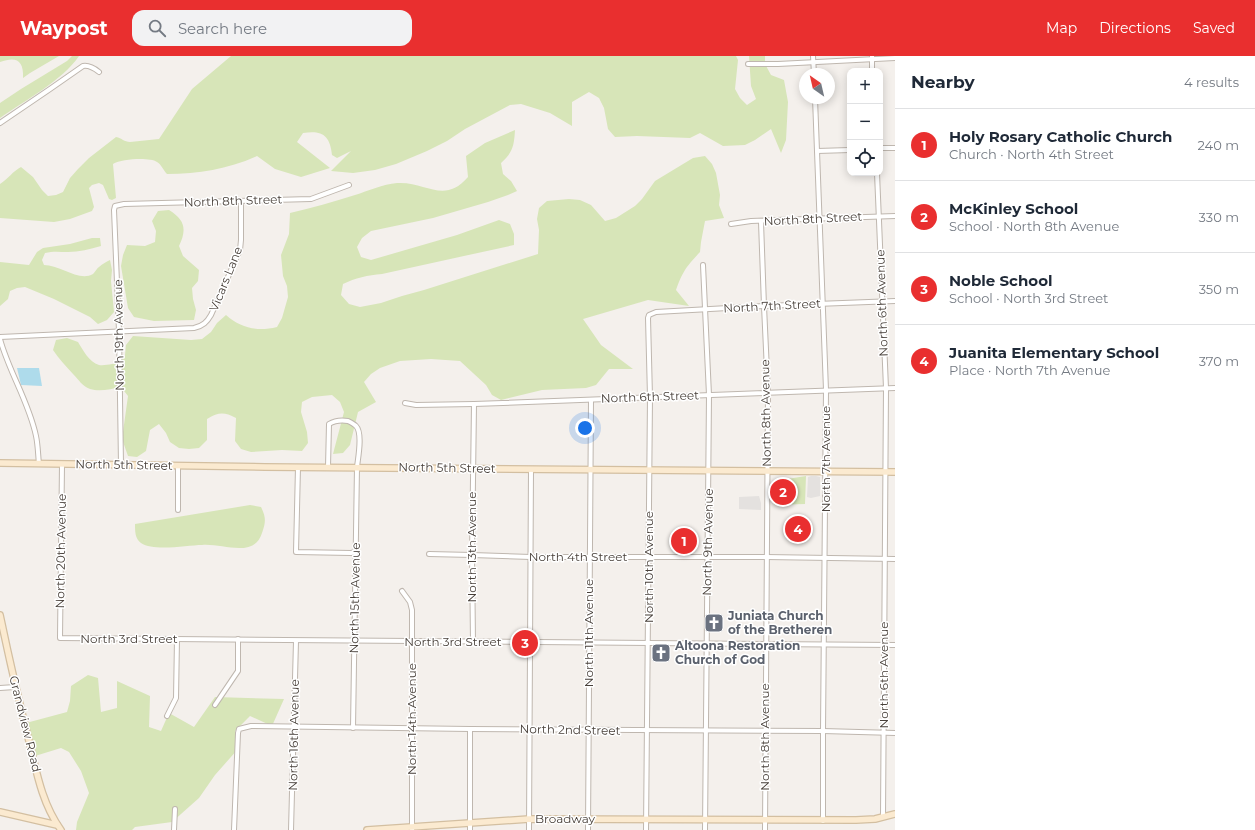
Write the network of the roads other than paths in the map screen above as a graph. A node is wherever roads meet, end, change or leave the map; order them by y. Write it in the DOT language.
graph roads {
  1 [pos="813,56"];
  2 [pos="872,58"];
  3 [pos="895,58"];
  4 [pos="814,62"];
  5 [pos="748,64"];
  6 [pos="814,68"];
  7 [pos="99,72"];
  8 [pos="815,104"];
  9 [pos="0,123"];
  10 [pos="883,148"];
  11 [pos="895,148"];
  12 [pos="847,150"];
  13 [pos="817,151"];
  14 [pos="877,176"];
  15 [pos="349,185"];
  16 [pos="241,202"];
  17 [pos="115,206"];
  18 [pos="879,216"];
  19 [pos="895,216"];
  20 [pos="820,219"];
  21 [pos="761,222"];
  22 [pos="731,224"];
  23 [pos="703,265"];
  24 [pos="895,301"];
  25 [pos="882,302"];
  26 [pos="823,304"];
  27 [pos="764,306"];
  28 [pos="705,310"];
  29 [pos="649,315"];
  30 [pos="119,331"];
  31 [pos="0,338"];
  32 [pos="886,388"];
  33 [pos="895,388"];
  34 [pos="826,390"];
  35 [pos="768,393"];
  36 [pos="709,395"];
  37 [pos="650,397"];
  38 [pos="591,400"];
  39 [pos="405,403"];
  40 [pos="474,404"];
  41 [pos="0,463"];
  42 [pos="39,464"];
  43 [pos="62,464"];
  44 [pos="122,465"];
  45 [pos="178,466"];
  46 [pos="298,467"];
  47 [pos="328,467"];
  48 [pos="357,467"];
  49 [pos="472,468"];
  50 [pos="532,470"];
  51 [pos="591,470"];
  52 [pos="649,470"];
  53 [pos="709,471"];
  54 [pos="767,471"];
  55 [pos="826,471"];
  56 [pos="885,472"];
  57 [pos="895,472"];
  58 [pos="178,510"];
  59 [pos="355,552"];
  60 [pos="429,554"];
  61 [pos="472,555"];
  62 [pos="531,557"];
  63 [pos="589,557"];
  64 [pos="648,557"];
  65 [pos="766,557"];
  66 [pos="707,558"];
  67 [pos="825,558"];
  68 [pos="885,559"];
  69 [pos="895,559"];
  70 [pos="402,591"];
  71 [pos="0,614"];
  72 [pos="60,638"];
  73 [pos="177,639"];
  74 [pos="238,639"];
  75 [pos="296,640"];
  76 [pos="354,641"];
  77 [pos="412,642"];
  78 [pos="473,642"];
  79 [pos="529,642"];
  80 [pos="589,643"];
  81 [pos="648,644"];
  82 [pos="707,644"];
  83 [pos="766,645"];
  84 [pos="824,645"];
  85 [pos="884,645"];
  86 [pos="895,646"];
  87 [pos="15,687"];
  88 [pos="0,688"];
  89 [pos="215,705"];
  90 [pos="167,716"];
  91 [pos="294,728"];
  92 [pos="353,728"];
  93 [pos="411,728"];
  94 [pos="470,729"];
  95 [pos="529,729"];
  96 [pos="588,730"];
  97 [pos="647,730"];
  98 [pos="706,731"];
  99 [pos="823,731"];
  100 [pos="765,732"];
  101 [pos="884,732"];
  102 [pos="895,733"];
  103 [pos="175,809"];
  104 [pos="0,812"];
  105 [pos="895,814"];
  106 [pos="883,817"];
  107 [pos="529,819"];
  108 [pos="588,819"];
  109 [pos="646,819"];
  110 [pos="705,820"];
  111 [pos="765,820"];
  112 [pos="823,821"];
  113 [pos="470,823"];
  114 [pos="59,828"];
  115 [pos="412,828"];
  116 [pos="174,830"];
  117 [pos="234,830"];
  118 [pos="291,830"];
  119 [pos="367,830"];
  120 [pos="470,830"];
  121 [pos="528,830"];
  122 [pos="588,830"];
  123 [pos="646,830"];
  124 [pos="705,830"];
  125 [pos="765,830"];
  1 -- 4 [label="street"];
  2 -- 3 [label="street"];
  2 -- 4 [label="street"];
  4 -- 5 [label="street"];
  4 -- 6 [label="street"];
  7 -- 9 [label="street"];
  8 -- 13 [label="street, North 7th Avenue"];
  10 -- 11 [label="street"];
  12 -- 13 [label="street"];
  13 -- 20 [label="street, North 7th Avenue"];
  14 -- 18 [label="street, North 6th Avenue"];
  15 -- 16 [label="street, North 8th Street"];
  16 -- 17 [label="street, North 8th Street"];
  16 -- 30 [label="street, Vicars Lane"];
  17 -- 30 [label="street, North 19th Avenue"];
  18 -- 19 [label="street, North 8th Street"];
  18 -- 20 [label="street, North 8th Street"];
  18 -- 25 [label="street, North 6th Avenue"];
  20 -- 21 [label="street, North 8th Street"];
  20 -- 26 [label="street, North 7th Avenue"];
  21 -- 22 [label="street, North 8th Street"];
  21 -- 27 [label="street, North 8th Avenue"];
  23 -- 28 [label="street, North 9th Avenue"];
  24 -- 25 [label="street, North 7th Street"];
  25 -- 26 [label="street, North 7th Street"];
  25 -- 32 [label="street, North 6th Avenue"];
  26 -- 27 [label="street, North 7th Street"];
  26 -- 34 [label="street, North 7th Avenue"];
  27 -- 28 [label="street, North 7th Street"];
  27 -- 35 [label="street, North 8th Avenue"];
  28 -- 29 [label="street, North 7th Street"];
  28 -- 36 [label="street, North 9th Avenue"];
  29 -- 37 [label="street, North 10th Avenue"];
  30 -- 31 [label="street"];
  30 -- 44 [label="street, North 19th Avenue"];
  31 -- 42 [label="street"];
  32 -- 33 [label="street, North 6th Street"];
  32 -- 34 [label="street, North 6th Street"];
  32 -- 56 [label="street, North 6th Avenue"];
  34 -- 35 [label="street, North 6th Street"];
  34 -- 55 [label="street, North 7th Avenue"];
  35 -- 36 [label="street, North 6th Street"];
  35 -- 54 [label="street, North 8th Avenue"];
  36 -- 37 [label="street, North 6th Street"];
  36 -- 53 [label="street, North 9th Avenue"];
  37 -- 38 [label="street, North 6th Street"];
  37 -- 52 [label="street, North 10th Avenue"];
  38 -- 40 [label="street, North 6th Street"];
  38 -- 51 [label="street, North 11th Avenue"];
  39 -- 40 [label="street, North 6th Street"];
  40 -- 49 [label="street, North 13th Avenue"];
  41 -- 42 [label="street, North 5th Street"];
  42 -- 43 [label="street, North 5th Street"];
  43 -- 44 [label="street, North 5th Street"];
  43 -- 72 [label="street, North 20th Avenue"];
  44 -- 45 [label="street, North 5th Street"];
  45 -- 46 [label="street, North 5th Street"];
  45 -- 58 [label="street"];
  46 -- 47 [label="street, North 5th Street"];
  46 -- 59 [label="street"];
  47 -- 48 [label="street, North 5th Street"];
  47 -- 48 [label="street, North 15th Avenue"];
  48 -- 49 [label="street, North 5th Street"];
  48 -- 59 [label="street, North 15th Avenue"];
  49 -- 50 [label="street, North 5th Street"];
  49 -- 61 [label="street, North 13th Avenue"];
  50 -- 51 [label="street, North 5th Street"];
  50 -- 62 [label="street"];
  51 -- 52 [label="street, North 5th Street"];
  51 -- 63 [label="street, North 11th Avenue"];
  52 -- 53 [label="street, North 5th Street"];
  52 -- 64 [label="street, North 10th Avenue"];
  53 -- 54 [label="street, North 5th Street"];
  53 -- 66 [label="street, North 9th Avenue"];
  54 -- 55 [label="street, North 5th Street"];
  54 -- 65 [label="street, North 8th Avenue"];
  55 -- 56 [label="street, North 5th Street"];
  55 -- 67 [label="street, North 7th Avenue"];
  56 -- 57 [label="street, North 5th Street"];
  56 -- 68 [label="street, North 6th Avenue"];
  59 -- 76 [label="street, North 15th Avenue"];
  60 -- 61 [label="street, North 4th Street"];
  61 -- 62 [label="street, North 4th Street"];
  61 -- 78 [label="street, North 13th Avenue"];
  62 -- 63 [label="street, North 4th Street"];
  62 -- 79 [label="street"];
  63 -- 64 [label="street, North 4th Street"];
  63 -- 80 [label="street, North 11th Avenue"];
  64 -- 66 [label="street, North 4th Street"];
  64 -- 81 [label="street, North 10th Avenue"];
  65 -- 66 [label="street, North 4th Street"];
  65 -- 67 [label="street, North 4th Street"];
  65 -- 83 [label="street, North 8th Avenue"];
  66 -- 82 [label="street, North 9th Avenue"];
  67 -- 68 [label="street, North 4th Street"];
  67 -- 84 [label="street, North 7th Avenue"];
  68 -- 69 [label="street, North 4th Street"];
  68 -- 85 [label="street, North 6th Avenue"];
  70 -- 77 [label="street, North 14th Avenue"];
  71 -- 87 [label="street, Grandview Road"];
  72 -- 73 [label="street, North 3rd Street"];
  73 -- 74 [label="street, North 3rd Street"];
  73 -- 90 [label="street"];
  74 -- 75 [label="street, North 3rd Street"];
  74 -- 89 [label="street"];
  75 -- 76 [label="street, North 3rd Street"];
  75 -- 91 [label="street, North 16th Avenue"];
  76 -- 77 [label="street, North 3rd Street"];
  76 -- 92 [label="street, North 15th Avenue"];
  77 -- 78 [label="street, North 3rd Street"];
  77 -- 93 [label="street, North 14th Avenue"];
  78 -- 79 [label="street, North 3rd Street"];
  79 -- 80 [label="street, North 3rd Street"];
  79 -- 95 [label="street"];
  80 -- 81 [label="street, North 3rd Street"];
  80 -- 96 [label="street, North 11th Avenue"];
  81 -- 82 [label="street, North 3rd Street"];
  81 -- 97 [label="street, North 10th Avenue"];
  82 -- 83 [label="street, North 3rd Street"];
  82 -- 98 [label="street, North 9th Avenue"];
  83 -- 84 [label="street, North 3rd Street"];
  83 -- 100 [label="street, North 8th Avenue"];
  84 -- 85 [label="street, North 3rd Street"];
  84 -- 99 [label="street, North 7th Avenue"];
  85 -- 86 [label="street, North 3rd Street"];
  85 -- 101 [label="street, North 6th Avenue"];
  87 -- 88 [label="street"];
  87 -- 114 [label="street, Grandview Road"];
  91 -- 92 [label="street, North 2nd Street"];
  91 -- 117 [label="street, North 2nd Street"];
  91 -- 118 [label="street, North 16th Avenue"];
  92 -- 93 [label="street, North 2nd Street"];
  93 -- 94 [label="street, North 2nd Street"];
  93 -- 115 [label="street, North 14th Avenue"];
  94 -- 95 [label="street, North 2nd Street"];
  94 -- 113 [label="street"];
  95 -- 96 [label="street, North 2nd Street"];
  95 -- 107 [label="street"];
  96 -- 97 [label="street, North 2nd Street"];
  96 -- 108 [label="street, North 11th Avenue"];
  97 -- 98 [label="street, North 2nd Street"];
  97 -- 109 [label="street, North 10th Avenue"];
  98 -- 100 [label="street, North 2nd Street"];
  98 -- 110 [label="street, North 9th Avenue"];
  99 -- 100 [label="street, North 2nd Street"];
  99 -- 101 [label="street, North 2nd Street"];
  99 -- 112 [label="street, North 7th Avenue"];
  100 -- 111 [label="street, North 8th Avenue"];
  101 -- 102 [label="street, North 2nd Street"];
  101 -- 106 [label="street, North 6th Avenue"];
  103 -- 116 [label="street"];
  104 -- 114 [label="street"];
  105 -- 106 [label="street, Broadway"];
  106 -- 112 [label="street, Broadway"];
  107 -- 108 [label="street, Broadway"];
  107 -- 113 [label="street, Broadway"];
  107 -- 121 [label="street"];
  108 -- 109 [label="street, Broadway"];
  108 -- 122 [label="street, North 11th Avenue"];
  109 -- 110 [label="street, Broadway"];
  109 -- 123 [label="street, North 10th Avenue"];
  110 -- 111 [label="street, Broadway"];
  110 -- 124 [label="street, North 9th Avenue"];
  111 -- 112 [label="street, Broadway"];
  111 -- 125 [label="street, North 8th Avenue"];
  113 -- 115 [label="street, Broadway"];
  113 -- 120 [label="street"];
  115 -- 119 [label="street, Broadway"];
}
